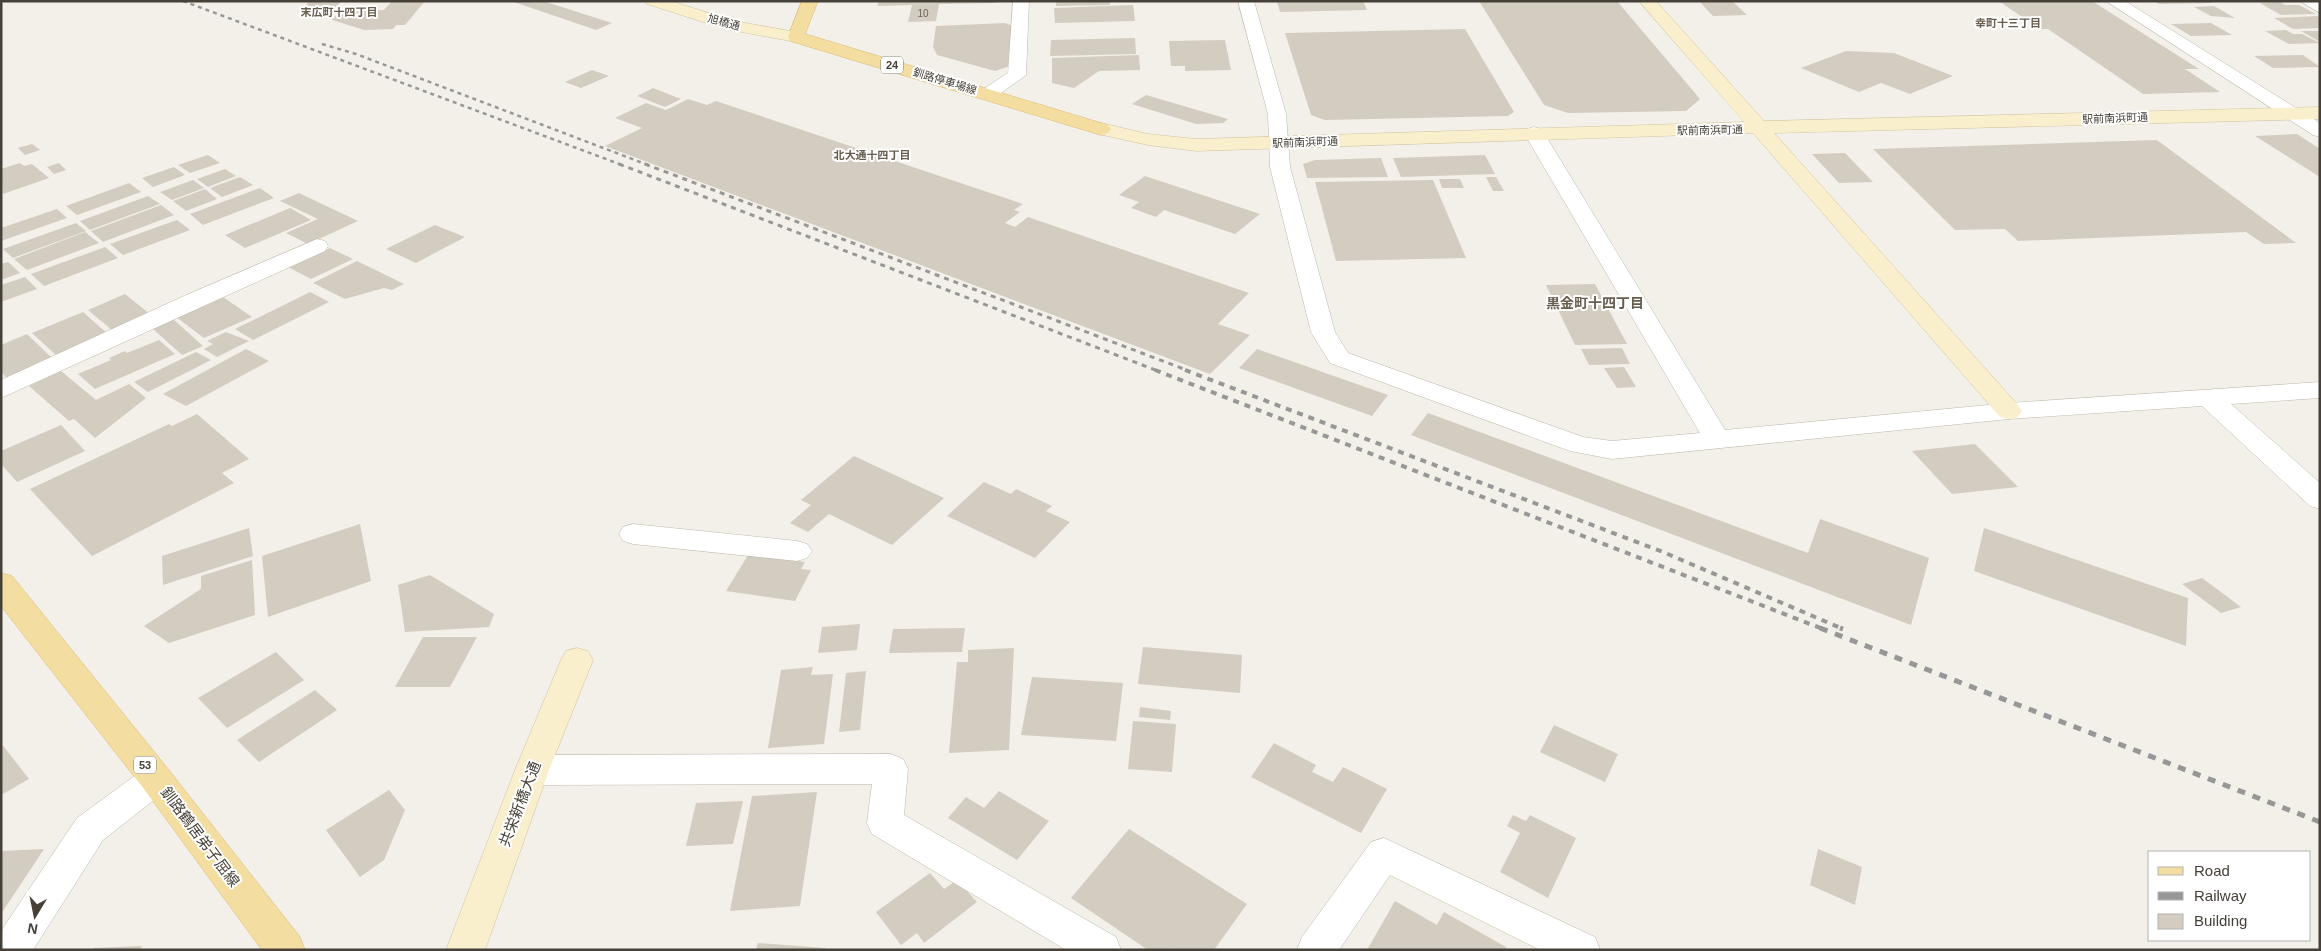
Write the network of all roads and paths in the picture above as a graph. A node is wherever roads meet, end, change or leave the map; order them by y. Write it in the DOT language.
graph roads {
  1 [pos="653,1"];
  2 [pos="810,1"];
  3 [pos="1022,1"];
  4 [pos="1246,1"];
  5 [pos="1647,1"];
  6 [pos="2114,1"];
  7 [pos="2308,1"];
  8 [pos="2320,8"];
  9 [pos="796,37"];
  10 [pos="988,94"];
  11 [pos="2320,113"];
  12 [pos="2292,114"];
  13 [pos="1102,129"];
  14 [pos="1760,129"];
  15 [pos="2320,131"];
  16 [pos="1534,133"];
  17 [pos="1278,143"];
  18 [pos="317,246"];
  19 [pos="1,390"];
  20 [pos="2320,390"];
  21 [pos="2208,397"];
  22 [pos="2009,411"];
  23 [pos="1716,438"];
  24 [pos="2320,499"];
  25 [pos="633,534"];
  26 [pos="797,551"];
  27 [pos="1,584"];
  28 [pos="577,660"];
  29 [pos="532,770"];
  30 [pos="156,779"];
  31 [pos="11,950"];
  32 [pos="286,950"];
  33 [pos="465,950"];
  34 [pos="1102,950"];
  35 [pos="1316,950"];
  36 [pos="1581,950"];
  1 -- 9 [label="street, 旭橋通"];
  2 -- 9 [label="main road"];
  3 -- 10 [label="street"];
  4 -- 17 [label="street"];
  5 -- 14 [label="street"];
  6 -- 12 [label="street"];
  7 -- 8 [label="street"];
  9 -- 10 [label="main road, 釧路停車場線 / 24"];
  10 -- 13 [label="main road, 釧路停車場線 / 24"];
  11 -- 12 [label="street, 駅前南浜町通"];
  12 -- 14 [label="street, 駅前南浜町通"];
  12 -- 15 [label="street"];
  13 -- 17 [label="street, 駅前南浜町通"];
  14 -- 16 [label="street, 駅前南浜町通"];
  14 -- 22 [label="street"];
  16 -- 17 [label="street, 駅前南浜町通"];
  16 -- 23 [label="street"];
  17 -- 23 [label="street"];
  18 -- 19 [label="street"];
  20 -- 21 [label="street"];
  21 -- 22 [label="street"];
  21 -- 24 [label="street"];
  22 -- 23 [label="street"];
  25 -- 26 [label="street"];
  27 -- 30 [label="main road, 釧路鶴居弟子屈線 / 53"];
  28 -- 29 [label="street, 共栄新橋大通"];
  29 -- 33 [label="street, 共栄新橋大通"];
  29 -- 34 [label="street"];
  30 -- 31 [label="street"];
  30 -- 32 [label="main road, 釧路鶴居弟子屈線 / 53"];
  35 -- 36 [label="street"];
}
